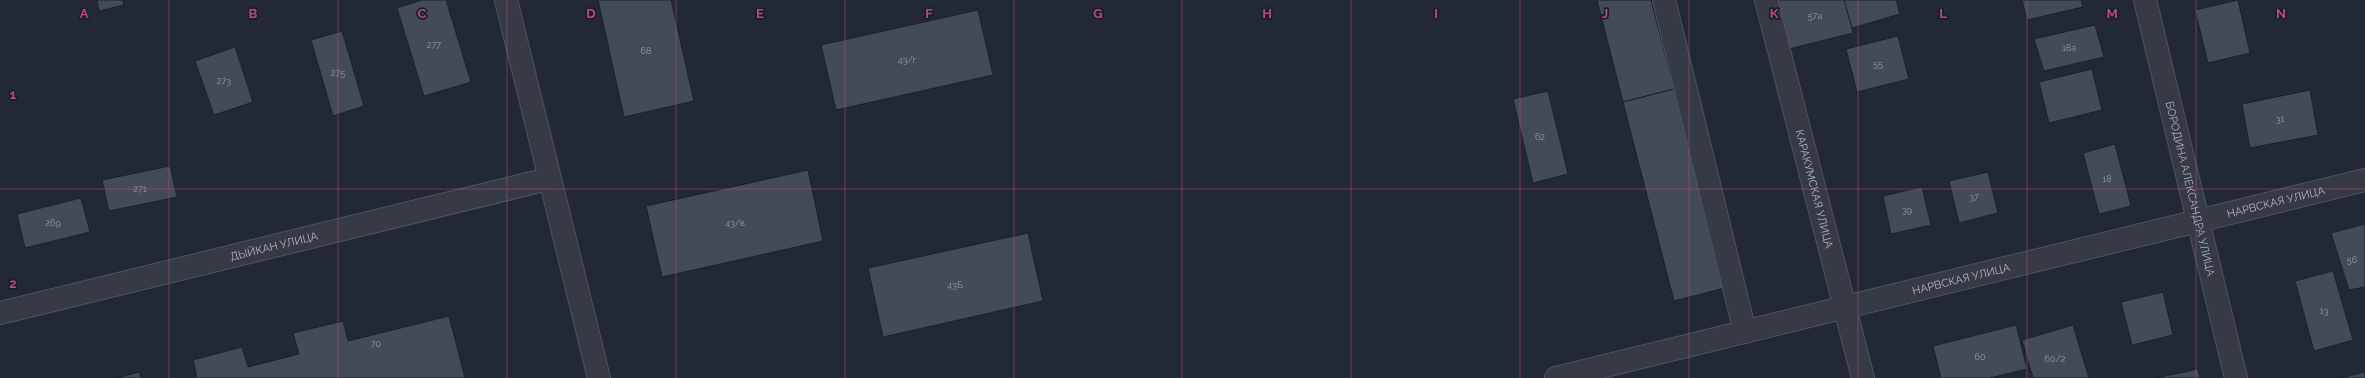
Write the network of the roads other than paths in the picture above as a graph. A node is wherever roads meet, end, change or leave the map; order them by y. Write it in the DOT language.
graph roads {
  1 [pos="506,0"];
  2 [pos="1664,0"];
  3 [pos="1766,0"];
  4 [pos="2145,0"];
  5 [pos="548,179"];
  6 [pos="2365,180"];
  7 [pos="2199,221"];
  8 [pos="1845,308"];
  9 [pos="0,313"];
  10 [pos="1744,332"];
  11 [pos="598,378"];
  12 [pos="1556,378"];
  13 [pos="1863,378"];
  14 [pos="2236,378"];
  1 -- 5 [label="street"];
  2 -- 10 [label="street"];
  3 -- 8 [label="street, КАРАКУМСКАЯ УЛИЦА"];
  4 -- 7 [label="street, БОРОДИНА АЛЕКСАНДРА УЛИЦА"];
  5 -- 9 [label="street, ДЫЙКАН УЛИЦА"];
  5 -- 11 [label="street"];
  6 -- 7 [label="street, НАРВСКАЯ УЛИЦА"];
  7 -- 8 [label="street, НАРВСКАЯ УЛИЦА"];
  7 -- 14 [label="street, БОРОДИНА АЛЕКСАНДРА УЛИЦА"];
  8 -- 10 [label="street, НАРВСКАЯ УЛИЦА"];
  8 -- 13 [label="street, КАРАКУМСКАЯ УЛИЦА"];
  10 -- 12 [label="street, НАРВСКАЯ УЛИЦА"];
}
